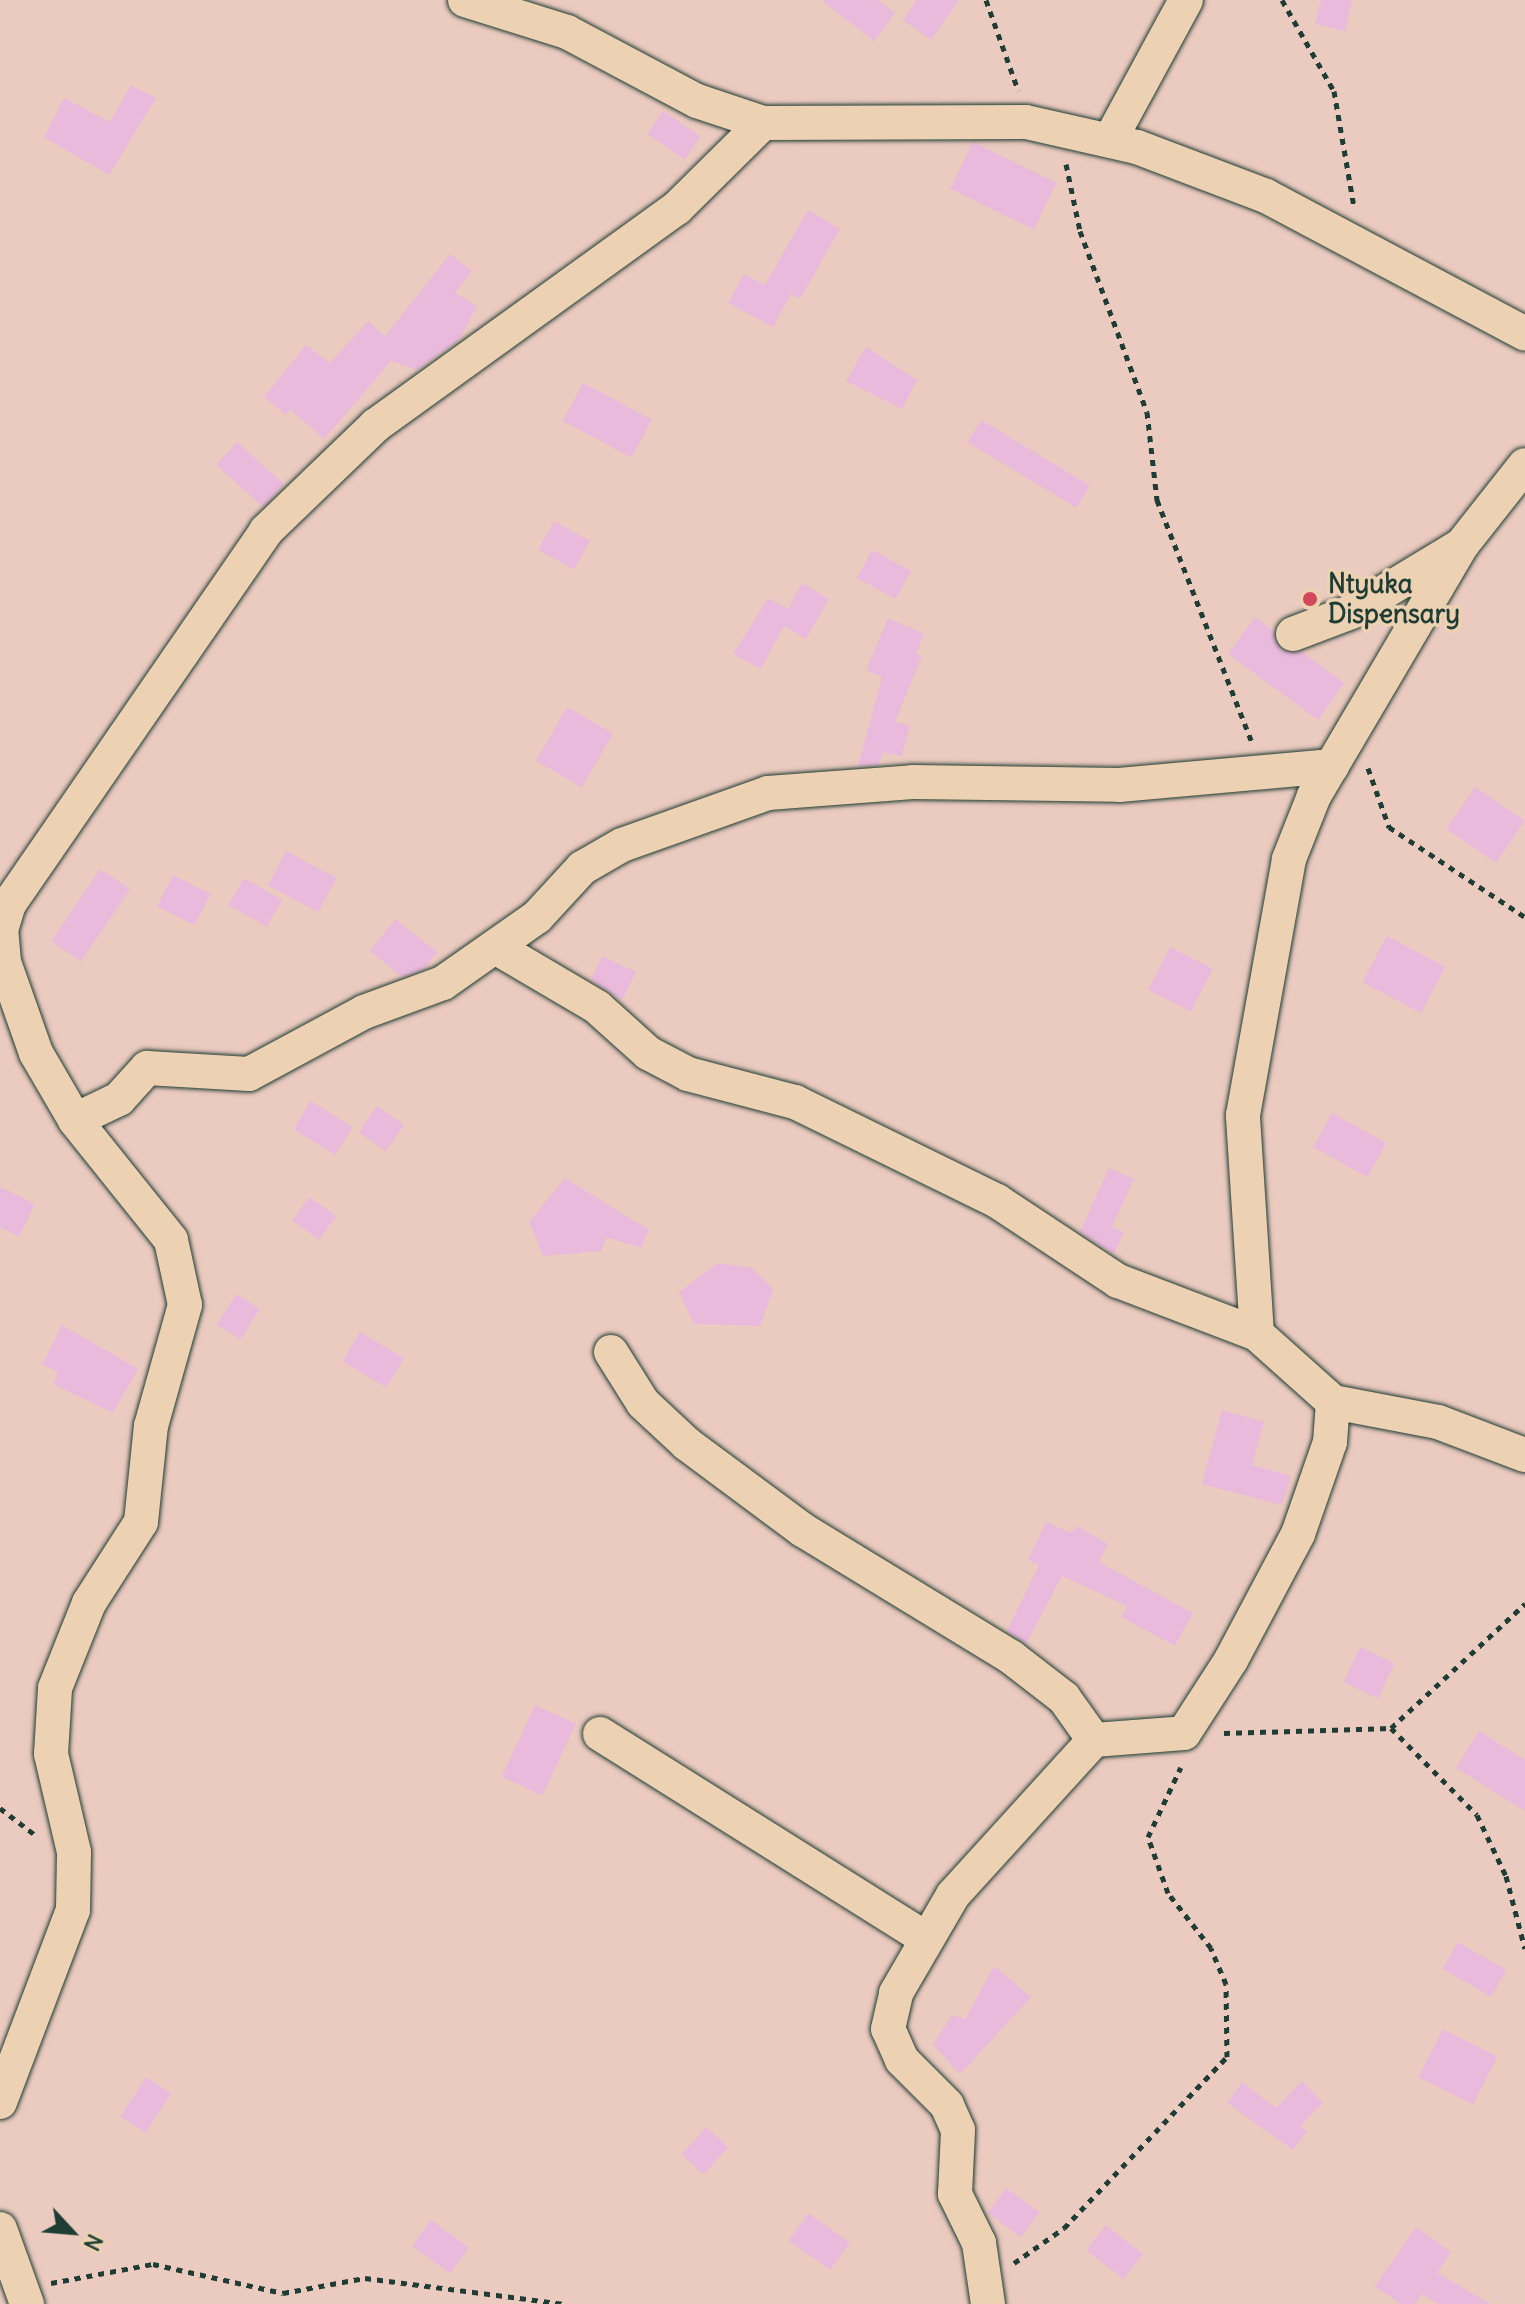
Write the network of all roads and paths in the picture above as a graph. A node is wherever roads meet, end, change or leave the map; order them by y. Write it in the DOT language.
graph roads {
  1 [pos="465,0"];
  2 [pos="986,0"];
  3 [pos="1186,0"];
  4 [pos="1282,0"];
  5 [pos="1026,122"];
  6 [pos="763,123"];
  7 [pos="1059,128"];
  8 [pos="1110,140"];
  9 [pos="1367,248"];
  10 [pos="1517,321"];
  11 [pos="1525,465"];
  12 [pos="1461,546"];
  13 [pos="1293,634"];
  14 [pos="1356,729"];
  15 [pos="1332,766"];
  16 [pos="1265,771"];
  17 [pos="1525,917"];
  18 [pos="497,948"];
  19 [pos="75,1120"];
  20 [pos="1257,1334"];
  21 [pos="611,1352"];
  22 [pos="1333,1402"];
  23 [pos="1525,1455"];
  24 [pos="1525,1604"];
  25 [pos="1391,1728"];
  26 [pos="1184,1733"];
  27 [pos="600,1734"];
  28 [pos="1094,1740"];
  29 [pos="924,1937"];
  30 [pos="1525,1949"];
  31 [pos="0,2102"];
  32 [pos="0,2229"];
  33 [pos="988,2290"];
  34 [pos="25,2296"];
  35 [pos="564,2304"];
  1 -- 6 [label="street"];
  2 -- 5 [label="path"];
  3 -- 8 [label="street"];
  4 -- 9 [label="path"];
  5 -- 6 [label="street"];
  5 -- 7 [label="street"];
  6 -- 19 [label="street"];
  7 -- 8 [label="street"];
  7 -- 16 [label="path"];
  8 -- 9 [label="street"];
  9 -- 10 [label="street"];
  11 -- 12 [label="street"];
  12 -- 13 [label="street"];
  12 -- 14 [label="street"];
  14 -- 15 [label="street"];
  14 -- 17 [label="path"];
  15 -- 16 [label="street"];
  15 -- 20 [label="street"];
  16 -- 18 [label="street"];
  18 -- 19 [label="street"];
  18 -- 20 [label="street"];
  19 -- 31 [label="street"];
  20 -- 22 [label="street"];
  21 -- 28 [label="street"];
  22 -- 23 [label="street"];
  22 -- 26 [label="street"];
  24 -- 25 [label="path"];
  25 -- 26 [label="path"];
  25 -- 30 [label="path"];
  26 -- 28 [label="street"];
  26 -- 33 [label="path"];
  27 -- 29 [label="street"];
  28 -- 29 [label="street"];
  29 -- 33 [label="street"];
  32 -- 34 [label="street"];
  34 -- 35 [label="path"];
}
